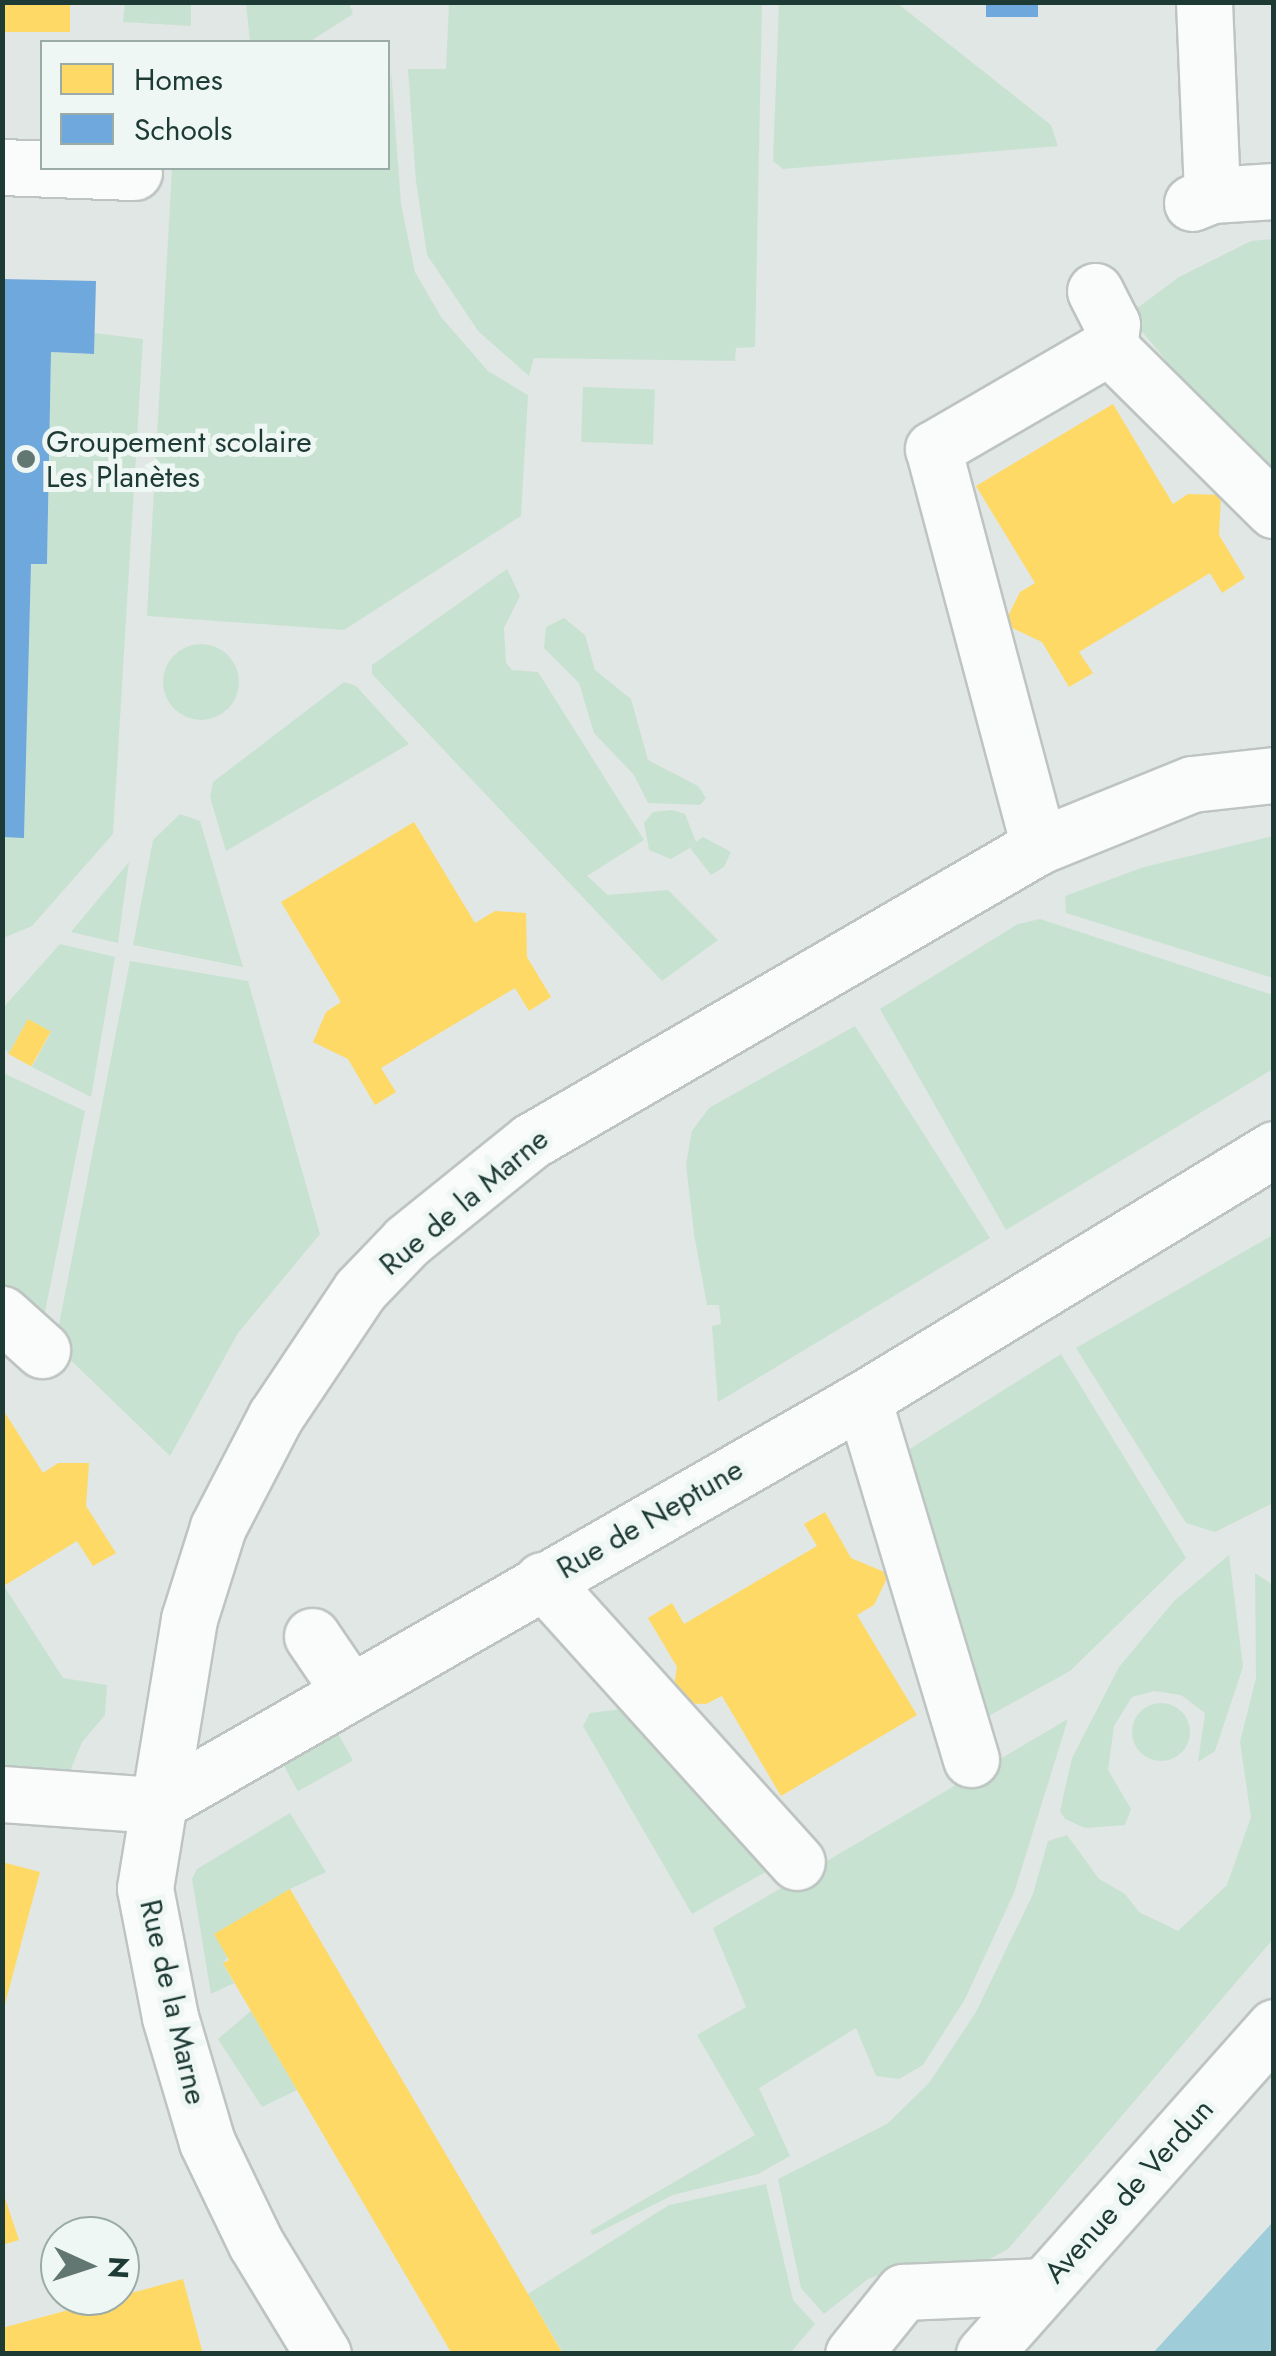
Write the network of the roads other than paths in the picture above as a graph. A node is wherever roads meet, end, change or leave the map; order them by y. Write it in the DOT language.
graph roads {
  1 [pos="1204,2"];
  2 [pos="2,167"];
  3 [pos="40,168"];
  4 [pos="81,170"];
  5 [pos="134,172"];
  6 [pos="1274,191"];
  7 [pos="1095,291"];
  8 [pos="1109,347"];
  9 [pos="1274,510"];
  10 [pos="1274,774"];
  11 [pos="1039,846"];
  12 [pos="1274,1150"];
  13 [pos="2,1314"];
  14 [pos="42,1350"];
  15 [pos="864,1398"];
  16 [pos="542,1580"];
  17 [pos="312,1636"];
  18 [pos="350,1692"];
  19 [pos="971,1759"];
  20 [pos="2,1794"];
  21 [pos="154,1805"];
  22 [pos="798,1862"];
  23 [pos="1274,2027"];
  24 [pos="1044,2286"];
  25 [pos="324,2354"];
  26 [pos="853,2354"];
  27 [pos="984,2354"];
  1 -- 6 [label="street"];
  2 -- 3 [label="street"];
  4 -- 5 [label="street"];
  7 -- 8 [label="street"];
  8 -- 9 [label="street"];
  8 -- 11 [label="street"];
  10 -- 11 [label="street, Rue de la Marne"];
  11 -- 21 [label="street, Rue de la Marne"];
  12 -- 15 [label="street, Rue de Neptune"];
  13 -- 14 [label="street"];
  15 -- 16 [label="street, Rue de Neptune"];
  15 -- 19 [label="street"];
  16 -- 18 [label="street, Rue de Neptune"];
  16 -- 22 [label="street"];
  17 -- 18 [label="street"];
  18 -- 21 [label="street, Rue de Neptune"];
  20 -- 21 [label="street"];
  21 -- 25 [label="street, Rue de la Marne"];
  23 -- 24 [label="street, Avenue de Verdun"];
  24 -- 26 [label="street"];
  24 -- 27 [label="street, Avenue de Verdun"];
}
